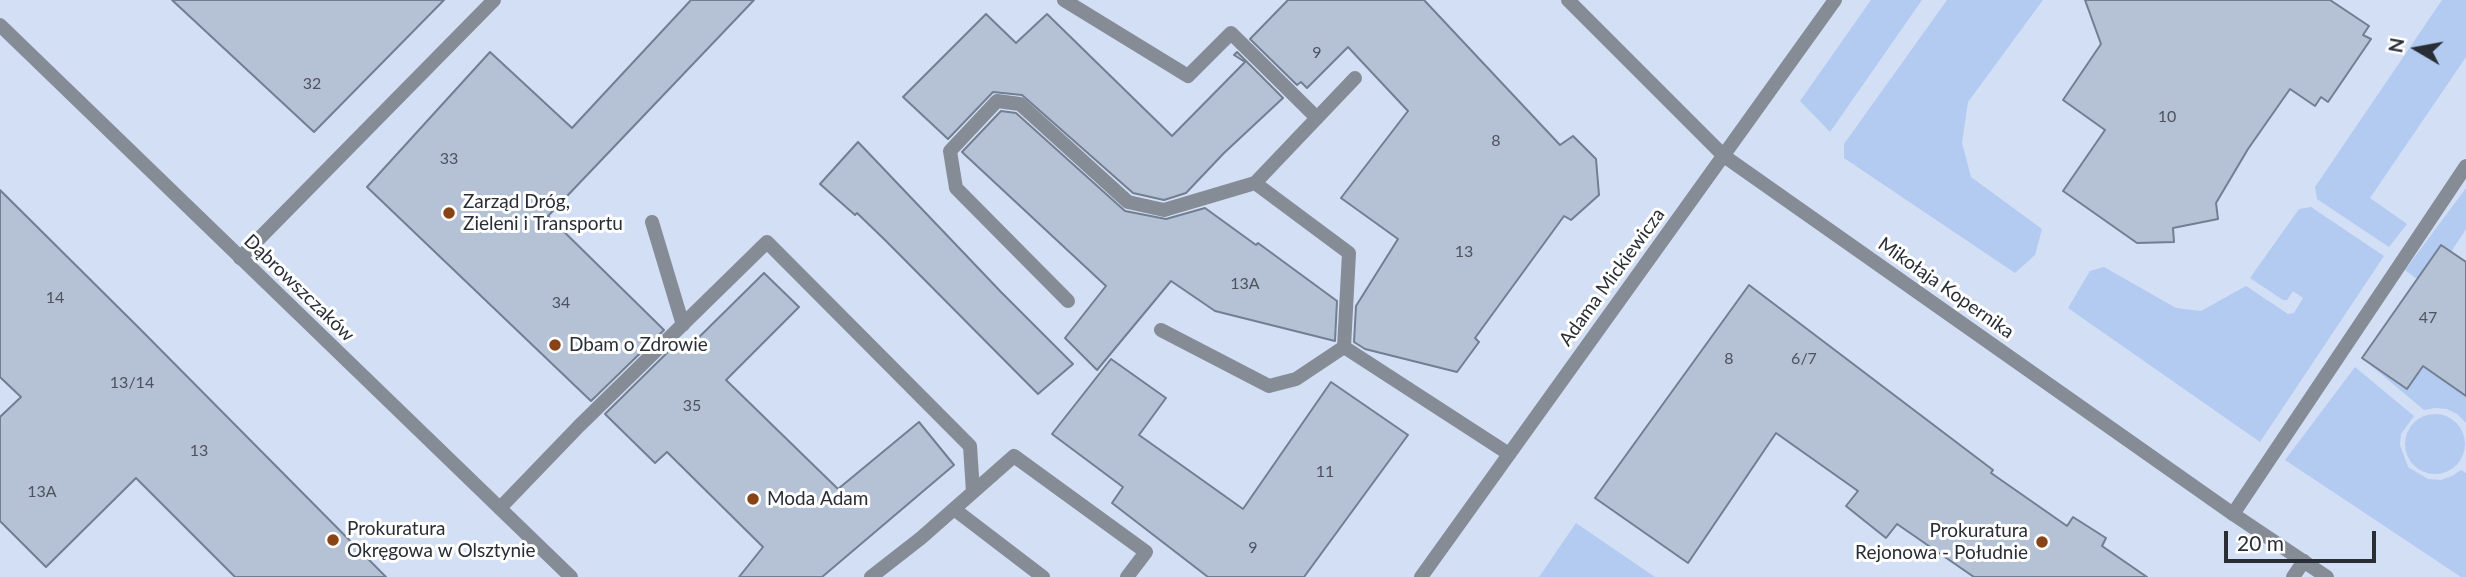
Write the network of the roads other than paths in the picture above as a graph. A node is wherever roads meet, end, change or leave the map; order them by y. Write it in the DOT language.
graph roads {
  1 [pos="494,0"];
  2 [pos="1065,0"];
  3 [pos="1568,0"];
  4 [pos="1835,0"];
  5 [pos="0,25"];
  6 [pos="1355,78"];
  7 [pos="1317,118"];
  8 [pos="1724,156"];
  9 [pos="2466,166"];
  10 [pos="1255,183"];
  11 [pos="652,222"];
  12 [pos="240,258"];
  13 [pos="1068,301"];
  14 [pos="683,325"];
  15 [pos="1161,330"];
  16 [pos="1344,347"];
  17 [pos="1509,454"];
  18 [pos="973,492"];
  19 [pos="500,508"];
  20 [pos="954,509"];
  21 [pos="2233,514"];
  22 [pos="2304,561"];
  23 [pos="571,577"];
  24 [pos="871,577"];
  25 [pos="1042,577"];
  26 [pos="1127,577"];
  27 [pos="1420,577"];
  28 [pos="2293,577"];
  29 [pos="2327,577"];
  1 -- 12 [label="street"];
  2 -- 7 [label="street"];
  3 -- 8 [label="street, Mikołaja Kopernika"];
  4 -- 8 [label="street, Adama Mickiewicza"];
  5 -- 12 [label="street, Dąbrowszczaków"];
  6 -- 7 [label="street"];
  7 -- 10 [label="street"];
  8 -- 17 [label="street, Adama Mickiewicza"];
  8 -- 21 [label="street, Mikołaja Kopernika"];
  9 -- 21 [label="street"];
  10 -- 13 [label="street"];
  10 -- 16 [label="street"];
  11 -- 14 [label="street"];
  12 -- 19 [label="street, Dąbrowszczaków"];
  14 -- 18 [label="street"];
  14 -- 19 [label="street"];
  15 -- 16 [label="street"];
  16 -- 17 [label="street"];
  17 -- 27 [label="street, Adama Mickiewicza"];
  18 -- 20 [label="street"];
  18 -- 26 [label="street"];
  19 -- 23 [label="street, Dąbrowszczaków"];
  20 -- 24 [label="street"];
  20 -- 25 [label="street"];
  21 -- 22 [label="street, Mikołaja Kopernika"];
  22 -- 28 [label="street"];
  22 -- 29 [label="street, Mikołaja Kopernika"];
}
